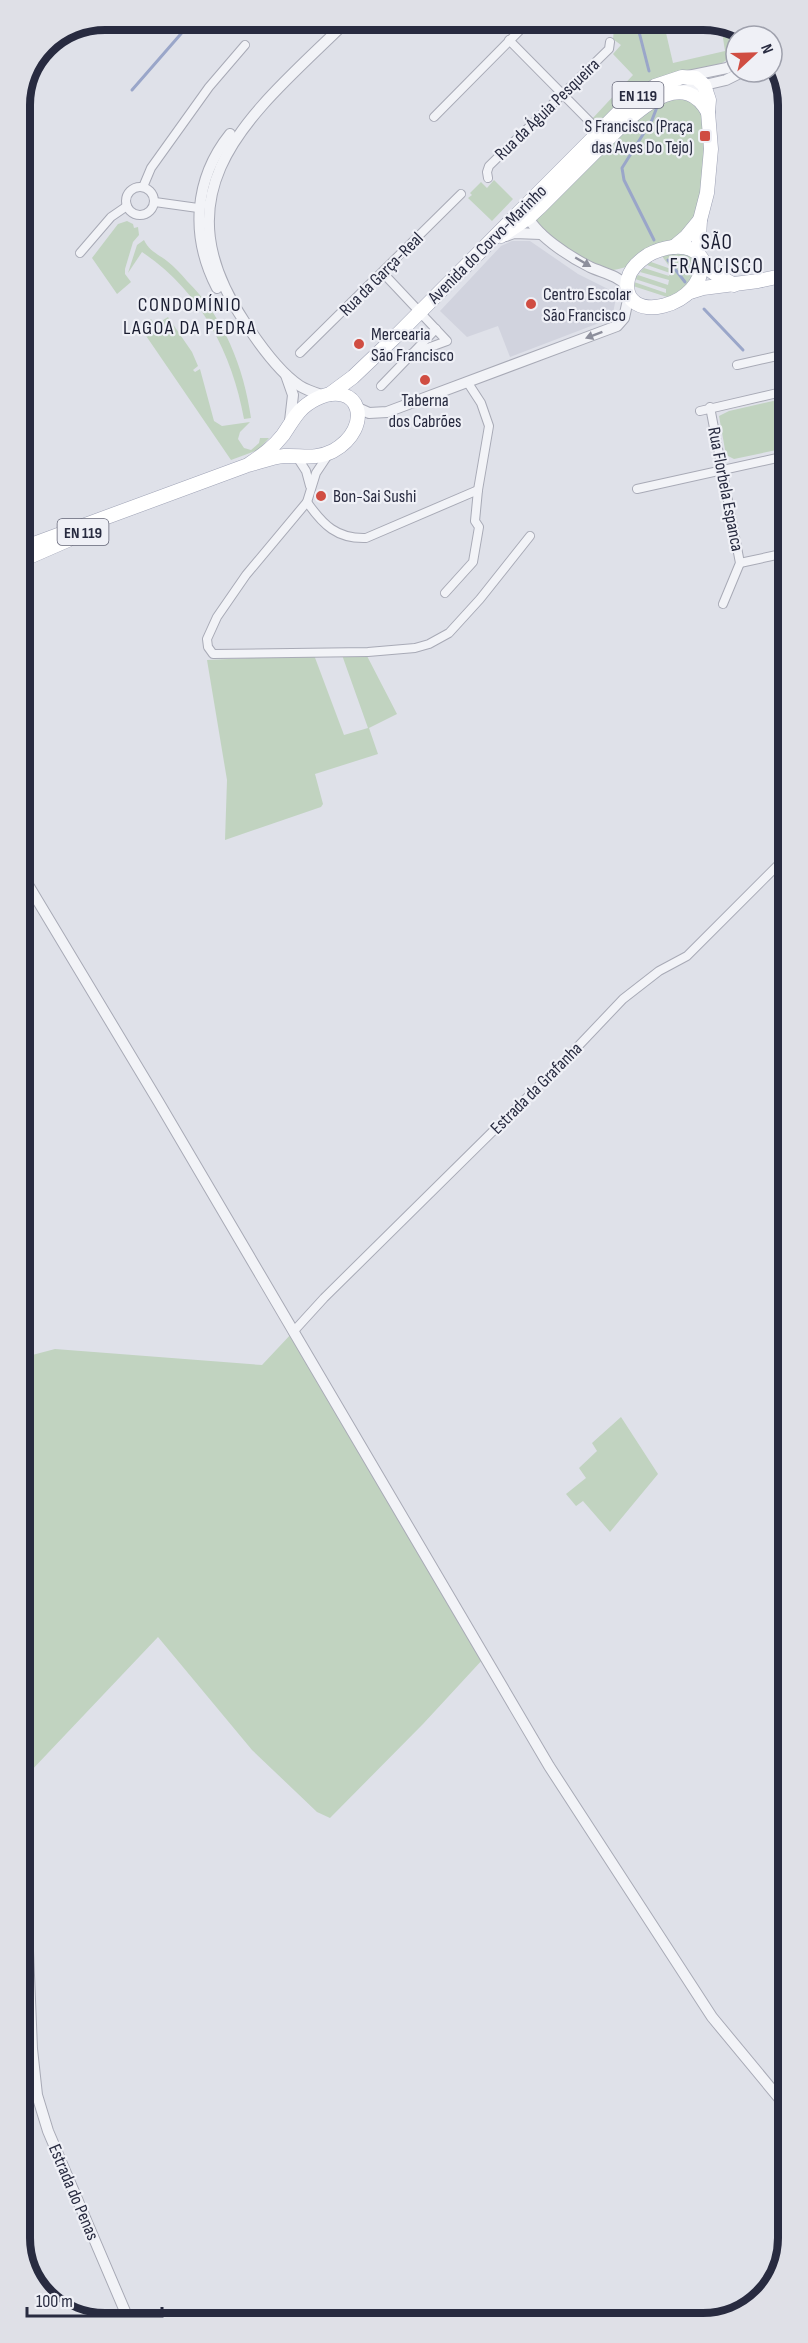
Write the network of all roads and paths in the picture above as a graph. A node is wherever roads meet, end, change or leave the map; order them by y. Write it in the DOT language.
graph roads {
  1 [pos="338,30"];
  2 [pos="520,30"];
  3 [pos="509,40"];
  4 [pos="610,42"];
  5 [pos="245,45"];
  6 [pos="724,67"];
  7 [pos="724,69"];
  8 [pos="688,76"];
  9 [pos="724,80"];
  10 [pos="724,82"];
  11 [pos="704,85"];
  12 [pos="679,91"];
  13 [pos="562,94"];
  14 [pos="707,105"];
  15 [pos="259,107"];
  16 [pos="434,117"];
  17 [pos="598,131"];
  18 [pos="615,132"];
  19 [pos="581,166"];
  20 [pos="488,178"];
  21 [pos="143,187"];
  22 [pos="461,194"];
  23 [pos="211,195"];
  24 [pos="155,202"];
  25 [pos="527,202"];
  26 [pos="127,206"];
  27 [pos="198,208"];
  28 [pos="528,218"];
  29 [pos="700,220"];
  30 [pos="209,231"];
  31 [pos="541,234"];
  32 [pos="493,242"];
  33 [pos="674,247"];
  34 [pos="80,252"];
  35 [pos="700,256"];
  36 [pos="383,273"];
  37 [pos="778,277"];
  38 [pos="734,285"];
  39 [pos="628,291"];
  40 [pos="688,292"];
  41 [pos="420,312"];
  42 [pos="241,317"];
  43 [pos="435,329"];
  44 [pos="300,353"];
  45 [pos="411,354"];
  46 [pos="778,356"];
  47 [pos="737,365"];
  48 [pos="364,367"];
  49 [pos="281,368"];
  50 [pos="468,383"];
  51 [pos="381,386"];
  52 [pos="778,393"];
  53 [pos="328,395"];
  54 [pos="355,404"];
  55 [pos="710,408"];
  56 [pos="700,411"];
  57 [pos="287,427"];
  58 [pos="330,452"];
  59 [pos="296,457"];
  60 [pos="778,458"];
  61 [pos="248,465"];
  62 [pos="722,470"];
  63 [pos="311,488"];
  64 [pos="637,489"];
  65 [pos="478,490"];
  66 [pos="307,502"];
  67 [pos="530,536"];
  68 [pos="30,548"];
  69 [pos="778,555"];
  70 [pos="740,563"];
  71 [pos="445,593"];
  72 [pos="723,604"];
  73 [pos="778,865"];
  74 [pos="30,888"];
  75 [pos="293,1332"];
  76 [pos="30,2000"];
  77 [pos="778,2097"];
  78 [pos="126,2313"];
  1 -- 15 [label="street"];
  2 -- 3 [label="street"];
  3 -- 13 [label="street"];
  3 -- 16 [label="street"];
  4 -- 13 [label="street, Rua da Águia Pesqueira"];
  5 -- 21 [label="street"];
  6 -- 8 [label="street"];
  7 -- 11 [label="street"];
  8 -- 11 [label="main road, EN 119"];
  8 -- 17 [label="main road, EN 119"];
  9 -- 11 [label="street, Avenida do Corvo-Marinho"];
  10 -- 14 [label="street, Avenida do Corvo-Marinho"];
  11 -- 12 [label="street, Avenida do Corvo-Marinho"];
  11 -- 14 [label="main road"];
  12 -- 14 [label="main road, EN 119"];
  12 -- 18 [label="main road, Avenida do Corvo-Marinho / EN 119"];
  13 -- 17 [label="street"];
  13 -- 20 [label="street, Rua da Águia Pesqueira"];
  14 -- 29 [label="main road"];
  15 -- 23 [label="street"];
  15 -- 27 [label="street"];
  17 -- 18 [label="street"];
  17 -- 19 [label="street"];
  17 -- 25 [label="main road, Avenida do Corvo-Marinho / EN 119"];
  18 -- 19 [label="main road, Avenida do Corvo-Marinho / EN 119"];
  19 -- 28 [label="main road, Avenida do Corvo-Marinho / EN 119"];
  21 -- 24 [label="street"];
  21 -- 26 [label="street"];
  22 -- 36 [label="street, Rua da Garça-Real"];
  23 -- 27 [label="street"];
  23 -- 30 [label="street"];
  24 -- 26 [label="street"];
  24 -- 27 [label="street"];
  25 -- 28 [label="street"];
  25 -- 32 [label="main road, Avenida do Corvo-Marinho / EN 119"];
  26 -- 34 [label="street"];
  27 -- 30 [label="street"];
  27 -- 42 [label="street"];
  28 -- 31 [label="street"];
  28 -- 32 [label="main road, EN 119"];
  29 -- 33 [label="main road"];
  29 -- 35 [label="main road"];
  30 -- 42 [label="street"];
  31 -- 32 [label="street"];
  31 -- 39 [label="street, one-way"];
  32 -- 41 [label="main road, Avenida do Corvo-Marinho / EN 119"];
  33 -- 35 [label="main road"];
  33 -- 39 [label="main road"];
  35 -- 38 [label="main road"];
  35 -- 40 [label="main road"];
  36 -- 41 [label="street"];
  36 -- 44 [label="street, Rua da Garça-Real"];
  37 -- 38 [label="main road"];
  38 -- 40 [label="main road"];
  39 -- 40 [label="main road"];
  39 -- 50 [label="street, one-way"];
  41 -- 43 [label="street"];
  41 -- 48 [label="main road, Avenida do Corvo-Marinho / EN 119"];
  42 -- 49 [label="street"];
  43 -- 45 [label="street"];
  43 -- 45 [label="street"];
  45 -- 51 [label="street"];
  46 -- 47 [label="street"];
  48 -- 53 [label="main road, EN 119"];
  48 -- 54 [label="main road, EN 119"];
  49 -- 53 [label="street"];
  49 -- 57 [label="street"];
  50 -- 54 [label="street"];
  50 -- 65 [label="street"];
  52 -- 55 [label="street"];
  53 -- 54 [label="main road"];
  53 -- 57 [label="main road"];
  54 -- 58 [label="main road"];
  55 -- 56 [label="street"];
  55 -- 62 [label="street, Rua Florbela Espanca"];
  57 -- 59 [label="main road"];
  57 -- 61 [label="main road, EN 119"];
  58 -- 59 [label="main road"];
  58 -- 63 [label="street"];
  59 -- 61 [label="main road, EN 119"];
  59 -- 63 [label="street"];
  60 -- 62 [label="street"];
  61 -- 68 [label="main road, EN 119"];
  62 -- 64 [label="street"];
  62 -- 70 [label="street, Rua Florbela Espanca"];
  63 -- 66 [label="street"];
  65 -- 66 [label="street"];
  65 -- 71 [label="street"];
  66 -- 67 [label="street"];
  69 -- 70 [label="street"];
  70 -- 72 [label="street, Rua Florbela Espanca"];
  73 -- 75 [label="street, Estrada da Grafanha"];
  74 -- 75 [label="street"];
  75 -- 77 [label="street"];
  76 -- 78 [label="street, Estrada do Penas"];
}
